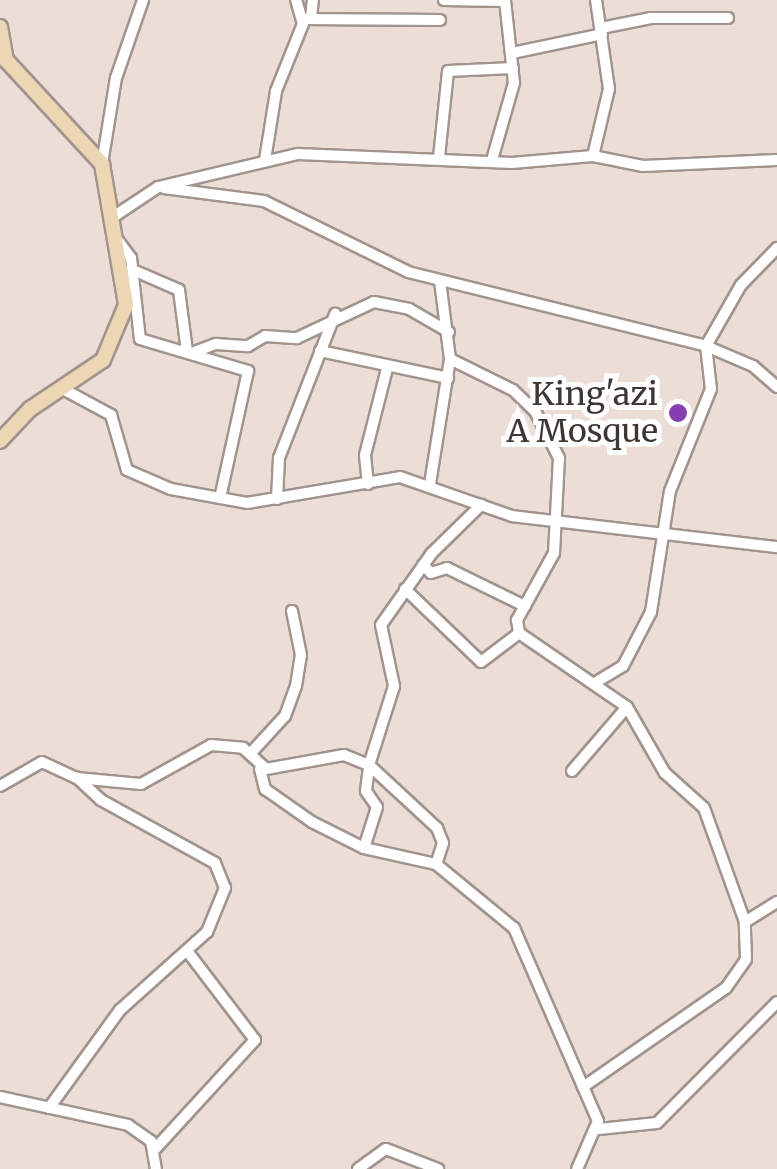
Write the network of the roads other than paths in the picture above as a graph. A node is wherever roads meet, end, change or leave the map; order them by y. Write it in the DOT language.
graph roads {
  1 [pos="143,0"];
  2 [pos="296,0"];
  3 [pos="313,0"];
  4 [pos="444,0"];
  5 [pos="596,0"];
  6 [pos="678,0"];
  7 [pos="505,1"];
  8 [pos="674,16"];
  9 [pos="306,18"];
  10 [pos="728,18"];
  11 [pos="440,20"];
  12 [pos="0,26"];
  13 [pos="601,31"];
  14 [pos="512,52"];
  15 [pos="3,61"];
  16 [pos="513,68"];
  17 [pos="593,156"];
  18 [pos="439,157"];
  19 [pos="264,160"];
  20 [pos="492,160"];
  21 [pos="777,160"];
  22 [pos="102,164"];
  23 [pos="158,187"];
  24 [pos="112,218"];
  25 [pos="116,238"];
  26 [pos="777,248"];
  27 [pos="133,270"];
  28 [pos="440,281"];
  29 [pos="336,314"];
  30 [pos="449,332"];
  31 [pos="706,346"];
  32 [pos="320,351"];
  33 [pos="189,353"];
  34 [pos="450,360"];
  35 [pos="387,369"];
  36 [pos="448,378"];
  37 [pos="777,387"];
  38 [pos="63,390"];
  39 [pos="0,441"];
  40 [pos="368,484"];
  41 [pos="430,484"];
  42 [pos="220,498"];
  43 [pos="277,499"];
  44 [pos="481,505"];
  45 [pos="559,518"];
  46 [pos="668,538"];
  47 [pos="777,547"];
  48 [pos="422,565"];
  49 [pos="406,589"];
  50 [pos="526,606"];
  51 [pos="292,611"];
  52 [pos="519,633"];
  53 [pos="598,682"];
  54 [pos="627,707"];
  55 [pos="250,754"];
  56 [pos="368,765"];
  57 [pos="260,769"];
  58 [pos="572,771"];
  59 [pos="77,778"];
  60 [pos="0,786"];
  61 [pos="364,848"];
  62 [pos="436,864"];
  63 [pos="777,902"];
  64 [pos="746,922"];
  65 [pos="188,952"];
  66 [pos="777,1002"];
  67 [pos="583,1087"];
  68 [pos="0,1097"];
  69 [pos="49,1108"];
  70 [pos="598,1129"];
  71 [pos="155,1149"];
  72 [pos="156,1169"];
  73 [pos="358,1169"];
  74 [pos="438,1169"];
  75 [pos="577,1169"];
  1 -- 22 [label="street"];
  2 -- 9 [label="street"];
  3 -- 9 [label="street"];
  4 -- 7 [label="street"];
  5 -- 13 [label="street"];
  6 -- 8 [label="street"];
  7 -- 14 [label="street"];
  8 -- 10 [label="street"];
  8 -- 13 [label="street"];
  9 -- 11 [label="street"];
  9 -- 19 [label="street"];
  12 -- 15 [label="street"];
  13 -- 14 [label="street"];
  13 -- 17 [label="street"];
  14 -- 16 [label="street"];
  15 -- 22 [label="street"];
  16 -- 18 [label="street"];
  16 -- 20 [label="street"];
  17 -- 20 [label="street"];
  17 -- 21 [label="street"];
  18 -- 19 [label="street"];
  18 -- 20 [label="street"];
  19 -- 23 [label="street"];
  22 -- 24 [label="street"];
  23 -- 24 [label="street"];
  23 -- 28 [label="street"];
  24 -- 25 [label="street"];
  25 -- 27 [label="street"];
  25 -- 38 [label="street"];
  26 -- 31 [label="street"];
  27 -- 33 [label="street"];
  27 -- 33 [label="street"];
  28 -- 30 [label="street"];
  28 -- 31 [label="street"];
  29 -- 30 [label="street"];
  29 -- 32 [label="street"];
  29 -- 33 [label="street"];
  30 -- 34 [label="street"];
  31 -- 37 [label="street"];
  31 -- 46 [label="street"];
  32 -- 35 [label="street"];
  32 -- 43 [label="street"];
  33 -- 42 [label="street"];
  34 -- 36 [label="street"];
  34 -- 45 [label="street"];
  35 -- 36 [label="street"];
  35 -- 40 [label="street"];
  36 -- 41 [label="street"];
  38 -- 39 [label="street"];
  38 -- 42 [label="street"];
  40 -- 41 [label="street"];
  40 -- 43 [label="street"];
  41 -- 44 [label="street"];
  42 -- 43 [label="street"];
  44 -- 45 [label="street"];
  44 -- 48 [label="street"];
  45 -- 46 [label="street"];
  45 -- 50 [label="street"];
  46 -- 47 [label="street"];
  46 -- 53 [label="street"];
  48 -- 49 [label="street"];
  48 -- 50 [label="street"];
  49 -- 52 [label="street"];
  49 -- 56 [label="street"];
  50 -- 52 [label="street"];
  51 -- 55 [label="street"];
  52 -- 53 [label="street"];
  53 -- 54 [label="street"];
  54 -- 58 [label="street"];
  54 -- 64 [label="street"];
  55 -- 57 [label="street"];
  55 -- 59 [label="street"];
  56 -- 57 [label="street"];
  56 -- 61 [label="street"];
  56 -- 62 [label="street"];
  57 -- 61 [label="street"];
  59 -- 60 [label="street"];
  59 -- 65 [label="street"];
  61 -- 62 [label="street"];
  62 -- 67 [label="street"];
  63 -- 64 [label="street"];
  64 -- 67 [label="street"];
  65 -- 69 [label="street"];
  65 -- 71 [label="street"];
  66 -- 70 [label="street"];
  67 -- 70 [label="street"];
  68 -- 69 [label="street"];
  69 -- 71 [label="street"];
  70 -- 75 [label="street"];
  71 -- 72 [label="street"];
  73 -- 74 [label="street"];
}
